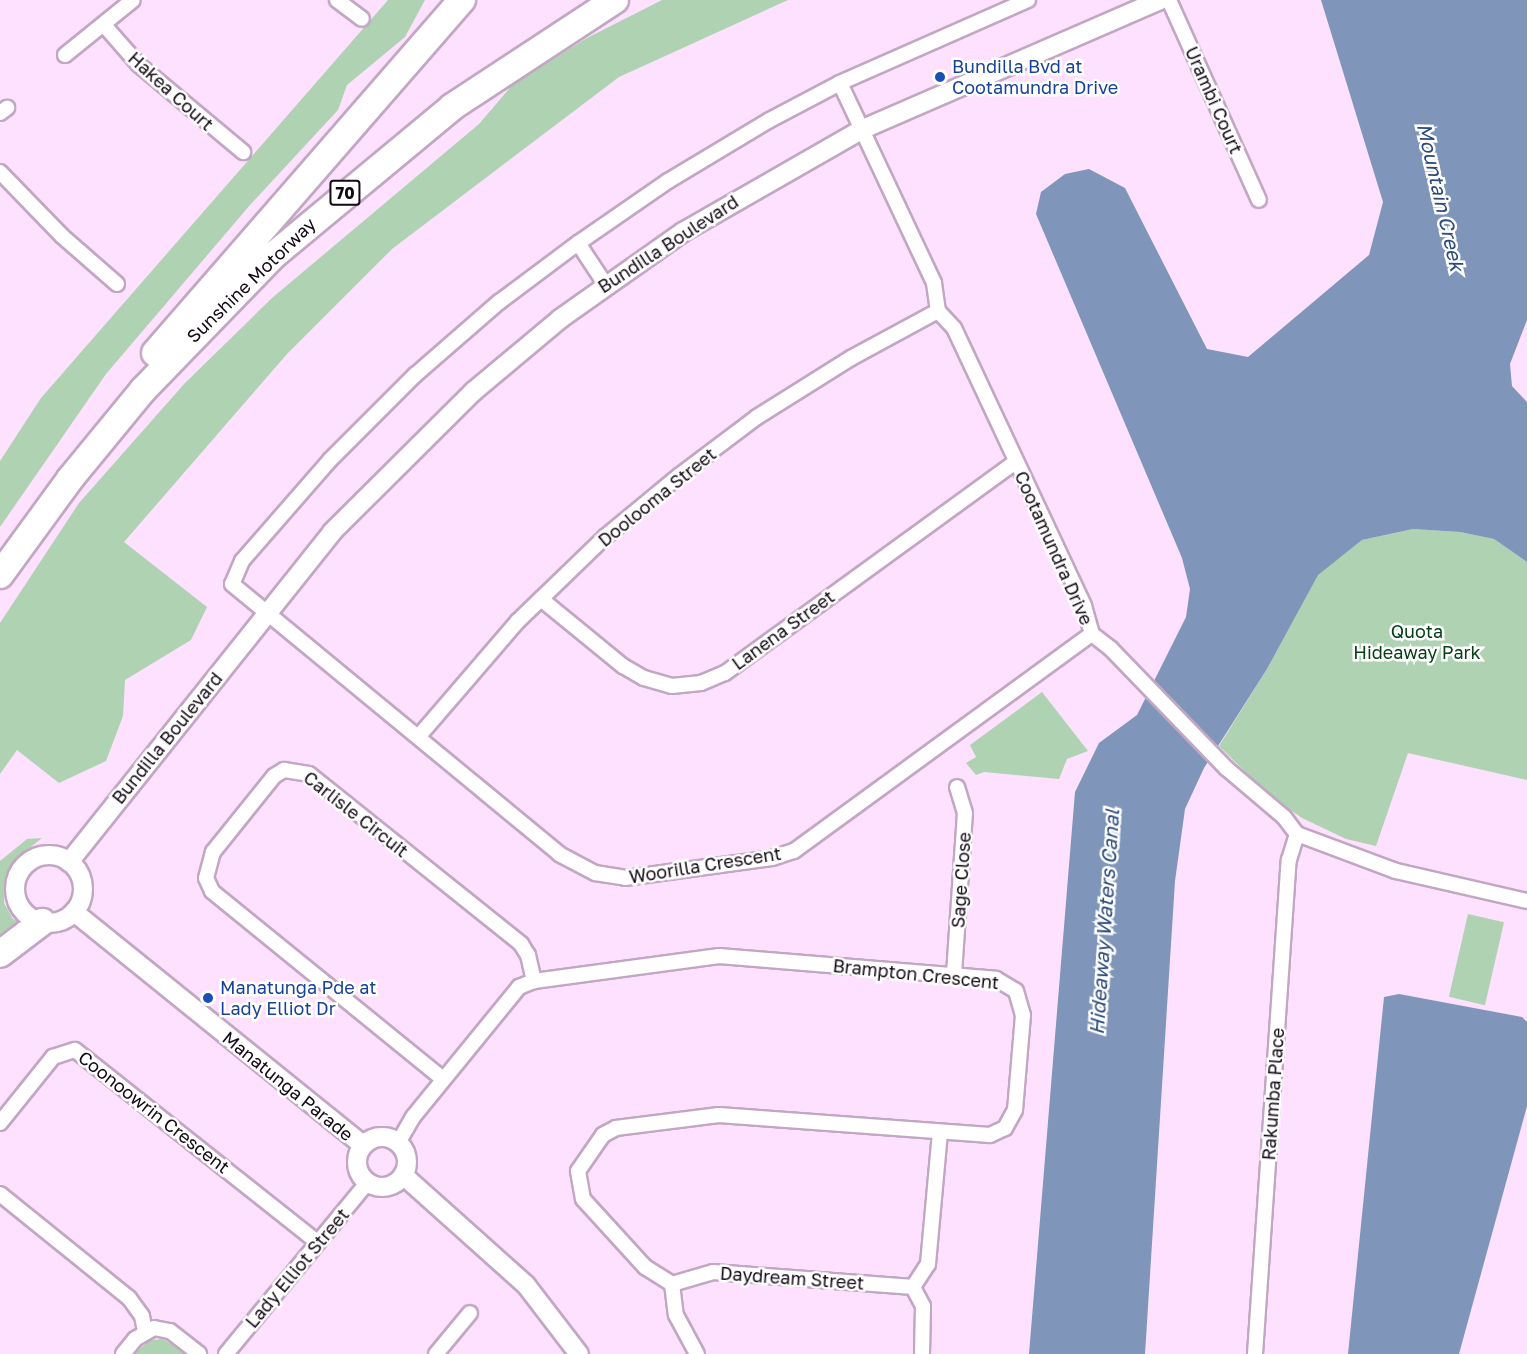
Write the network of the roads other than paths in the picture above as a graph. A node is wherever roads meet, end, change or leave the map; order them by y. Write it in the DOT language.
graph roads {
  1 [pos="133,0"];
  2 [pos="337,0"];
  3 [pos="462,0"];
  4 [pos="615,0"];
  5 [pos="1028,0"];
  6 [pos="1160,0"];
  7 [pos="1169,0"];
  8 [pos="362,19"];
  9 [pos="104,25"];
  10 [pos="65,55"];
  11 [pos="840,83"];
  12 [pos="861,130"];
  13 [pos="243,152"];
  14 [pos="0,172"];
  15 [pos="1259,200"];
  16 [pos="578,243"];
  17 [pos="117,284"];
  18 [pos="605,284"];
  19 [pos="938,311"];
  20 [pos="111,429"];
  21 [pos="1015,462"];
  22 [pos="0,575"];
  23 [pos="540,599"];
  24 [pos="266,615"];
  25 [pos="1092,634"];
  26 [pos="419,736"];
  27 [pos="957,787"];
  28 [pos="1297,834"];
  29 [pos="69,862"];
  30 [pos="1527,901"];
  31 [pos="74,912"];
  32 [pos="42,922"];
  33 [pos="0,954"];
  34 [pos="954,974"];
  35 [pos="534,981"];
  36 [pos="443,1079"];
  37 [pos="0,1123"];
  38 [pos="940,1133"];
  39 [pos="398,1143"];
  40 [pos="363,1145"];
  41 [pos="403,1175"];
  42 [pos="368,1182"];
  43 [pos="0,1194"];
  44 [pos="317,1242"];
  45 [pos="672,1284"];
  46 [pos="913,1287"];
  47 [pos="470,1313"];
  48 [pos="145,1331"];
  49 [pos="123,1354"];
  50 [pos="199,1354"];
  51 [pos="226,1354"];
  52 [pos="436,1354"];
  53 [pos="579,1354"];
  54 [pos="697,1354"];
  55 [pos="922,1354"];
  56 [pos="1255,1354"];
  1 -- 9 [label="street"];
  2 -- 8 [label="street"];
  3 -- 20 [label="highway"];
  4 -- 20 [label="highway, Sunshine Motorway / 70"];
  5 -- 11 [label="street"];
  6 -- 12 [label="street, Bundilla Boulevard"];
  7 -- 15 [label="street, Urambi Court"];
  9 -- 10 [label="street"];
  9 -- 13 [label="street, Hakea Court"];
  11 -- 12 [label="street"];
  11 -- 16 [label="street"];
  12 -- 18 [label="street, Bundilla Boulevard"];
  12 -- 19 [label="street"];
  14 -- 17 [label="street"];
  16 -- 18 [label="street"];
  16 -- 24 [label="street"];
  18 -- 24 [label="street, Bundilla Boulevard"];
  19 -- 21 [label="street, Cootamundra Drive"];
  19 -- 23 [label="street, Doolooma Street"];
  20 -- 22 [label="highway, Sunshine Motorway / 70"];
  21 -- 23 [label="street, Lanena Street"];
  21 -- 25 [label="street, Cootamundra Drive"];
  23 -- 26 [label="street, Doolooma Street"];
  24 -- 26 [label="street, Woorilla Crescent"];
  24 -- 29 [label="street, Bundilla Boulevard"];
  25 -- 26 [label="street, Woorilla Crescent"];
  25 -- 28 [label="street, Cootamundra Drive"];
  27 -- 34 [label="street, Sage Close"];
  28 -- 30 [label="street, Cootamundra Drive"];
  28 -- 56 [label="street, Rakumba Place"];
  29 -- 31 [label="street"];
  29 -- 32 [label="street"];
  31 -- 32 [label="street"];
  31 -- 40 [label="street, Manatunga Parade"];
  32 -- 33 [label="highway"];
  34 -- 35 [label="street, Brampton Crescent"];
  34 -- 38 [label="street, Brampton Crescent"];
  35 -- 36 [label="street, Brampton Crescent"];
  35 -- 36 [label="street, Carlisle Circuit"];
  36 -- 39 [label="street, Brampton Crescent"];
  37 -- 44 [label="street, Coonoowrin Crescent"];
  38 -- 45 [label="street, Brampton Crescent"];
  38 -- 46 [label="street"];
  39 -- 40 [label="street"];
  39 -- 41 [label="street"];
  40 -- 42 [label="street"];
  41 -- 42 [label="street"];
  41 -- 53 [label="street"];
  42 -- 44 [label="street, Lady Elliot Street"];
  43 -- 48 [label="street"];
  44 -- 51 [label="street, Lady Elliot Street"];
  45 -- 46 [label="street, Daydream Street"];
  45 -- 54 [label="street"];
  46 -- 55 [label="street"];
  47 -- 52 [label="street"];
  48 -- 49 [label="street"];
  48 -- 50 [label="street"];
}
